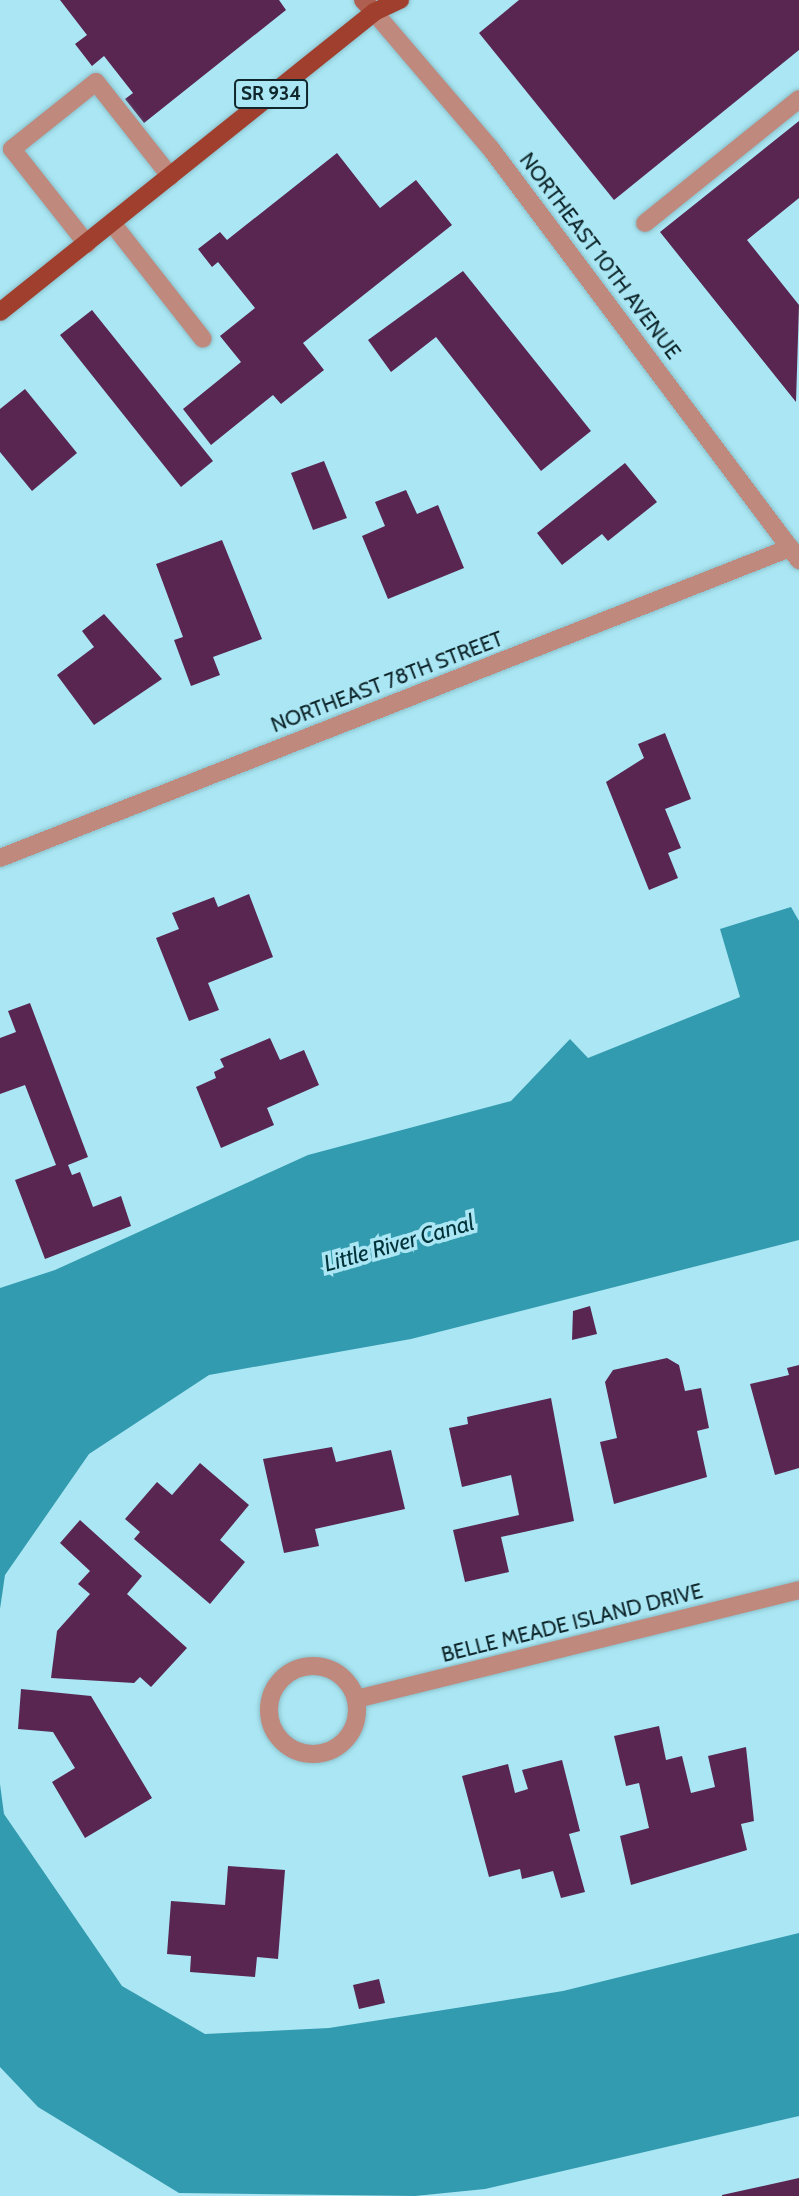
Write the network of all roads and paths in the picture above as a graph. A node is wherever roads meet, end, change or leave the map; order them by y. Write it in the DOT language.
graph roads {
  1 [pos="400,0"];
  2 [pos="372,4"];
  3 [pos="799,99"];
  4 [pos="170,176"];
  5 [pos="112,223"];
  6 [pos="645,223"];
  7 [pos="87,244"];
  8 [pos="0,312"];
  9 [pos="204,340"];
  10 [pos="795,554"];
  11 [pos="0,858"];
  12 [pos="799,1590"];
  13 [pos="356,1699"];
  1 -- 2 [label="main road, SR 934"];
  2 -- 4 [label="main road, SR 934"];
  2 -- 10 [label="street, NORTHEAST 10TH AVENUE"];
  3 -- 6 [label="street"];
  4 -- 5 [label="main road, SR 934"];
  4 -- 7 [label="street"];
  5 -- 7 [label="main road, SR 934"];
  5 -- 9 [label="street"];
  7 -- 8 [label="main road, SR 934"];
  10 -- 11 [label="street, NORTHEAST 78TH STREET"];
  12 -- 13 [label="street, BELLE MEADE ISLAND DRIVE"];
  13 -- 13 [label="street"];
}
